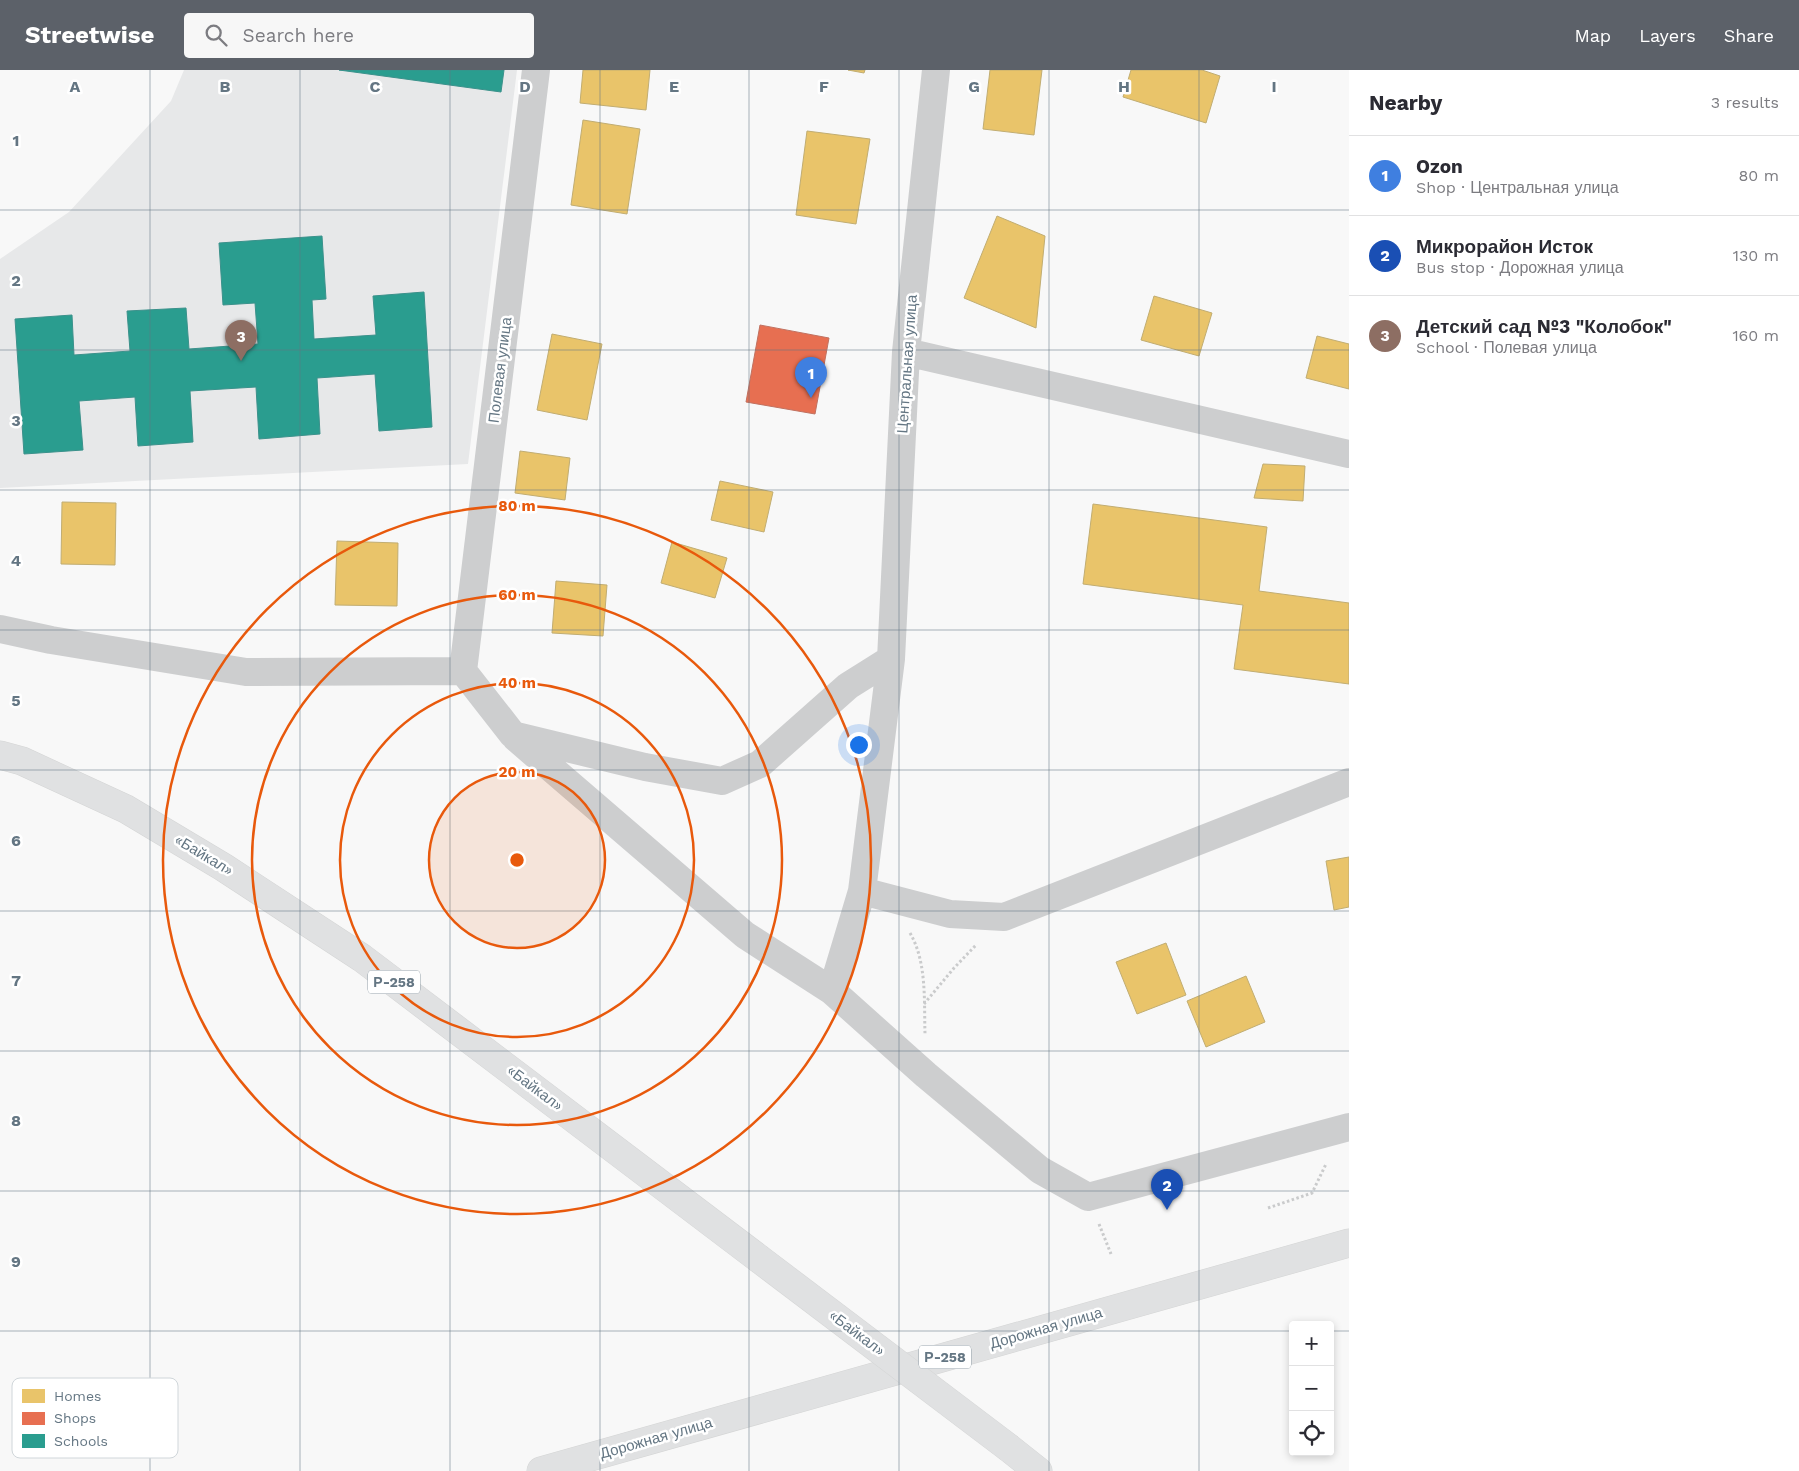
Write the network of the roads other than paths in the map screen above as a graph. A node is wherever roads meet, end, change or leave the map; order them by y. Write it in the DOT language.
graph roads {
  1 [pos="536,70"];
  2 [pos="936,70"];
  3 [pos="906,352"];
  4 [pos="1349,454"];
  5 [pos="0,630"];
  6 [pos="891,659"];
  7 [pos="463,671"];
  8 [pos="513,735"];
  9 [pos="0,756"];
  10 [pos="1349,782"];
  11 [pos="862,891"];
  12 [pos="832,991"];
  13 [pos="1346,1128"];
  14 [pos="1349,1243"];
  15 [pos="541,1471"];
  16 [pos="1038,1471"];
  1 -- 7 [label="street, Полевая улица"];
  2 -- 3 [label="street, Центральная улица"];
  3 -- 4 [label="street"];
  3 -- 6 [label="street, Центральная улица"];
  5 -- 7 [label="street"];
  6 -- 8 [label="street"];
  6 -- 11 [label="street, Центральная улица"];
  7 -- 8 [label="street"];
  8 -- 12 [label="street"];
  9 -- 16 [label="highway, «Байкал» / Р-258, bridge"];
  10 -- 11 [label="street"];
  11 -- 12 [label="street, Центральная улица"];
  12 -- 13 [label="street"];
  14 -- 15 [label="highway, Дорожная улица / Р-258"];
}
